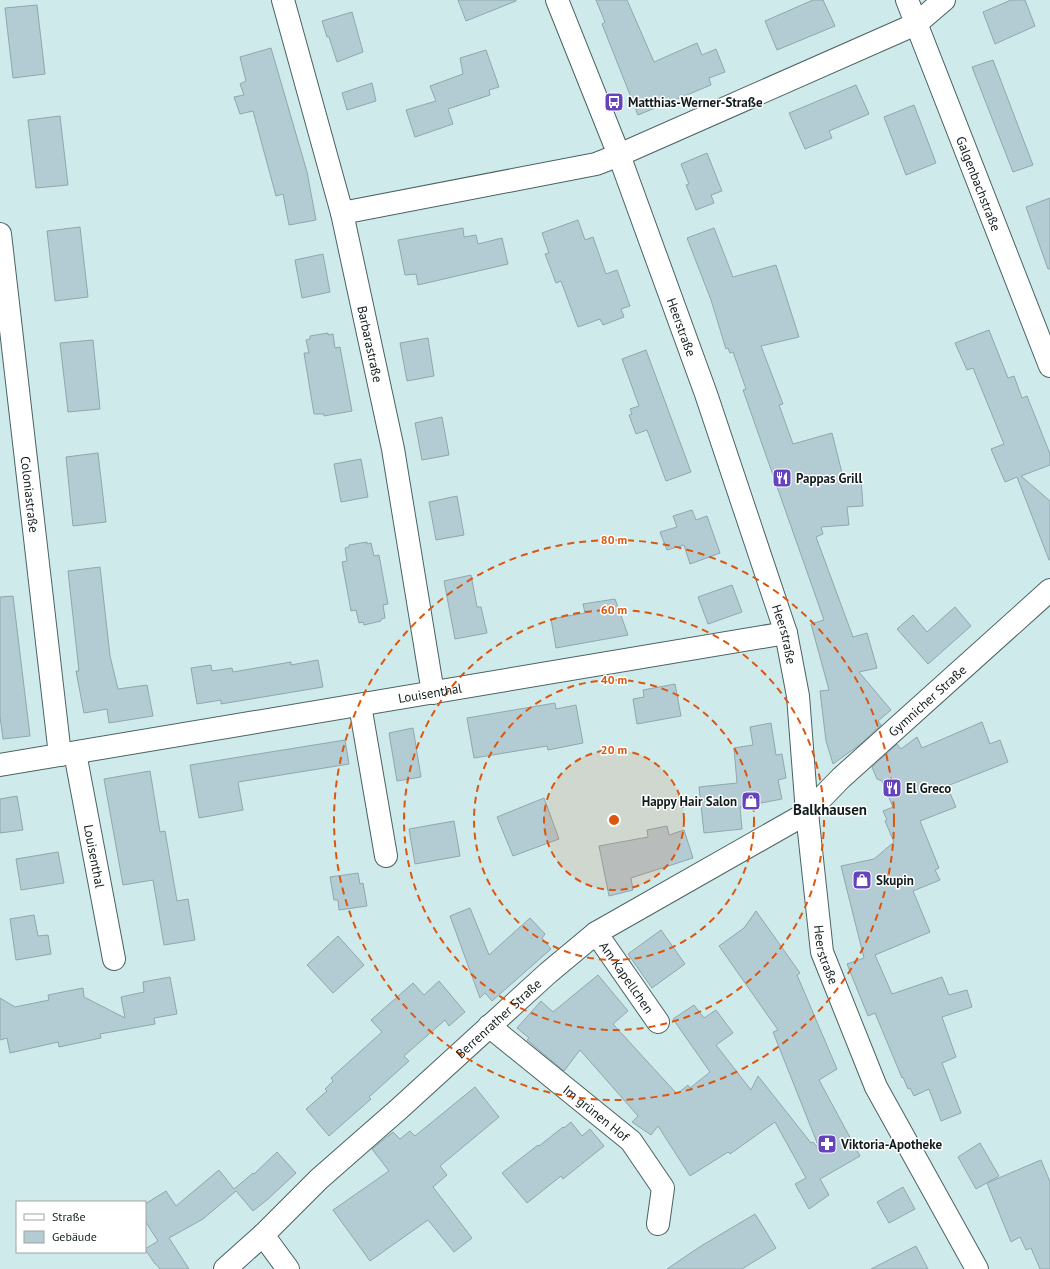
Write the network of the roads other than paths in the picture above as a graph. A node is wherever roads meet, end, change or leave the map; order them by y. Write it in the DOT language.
graph roads {
  1 [pos="283,0"];
  2 [pos="558,0"];
  3 [pos="907,0"];
  4 [pos="944,0"];
  5 [pos="916,24"];
  6 [pos="619,155"];
  7 [pos="342,213"];
  8 [pos="0,234"];
  9 [pos="1050,366"];
  10 [pos="1050,590"];
  11 [pos="786,633"];
  12 [pos="432,692"];
  13 [pos="360,705"];
  14 [pos="67,754"];
  15 [pos="0,765"];
  16 [pos="807,813"];
  17 [pos="386,856"];
  18 [pos="596,933"];
  19 [pos="114,959"];
  20 [pos="658,1022"];
  21 [pos="489,1026"];
  22 [pos="658,1224"];
  23 [pos="263,1235"];
  24 [pos="225,1269"];
  25 [pos="288,1269"];
  26 [pos="976,1269"];
  1 -- 7 [label="street, Barbarastraße"];
  2 -- 6 [label="street, Heerstraße"];
  3 -- 5 [label="street, Galgenbachstraße"];
  4 -- 5 [label="street"];
  5 -- 6 [label="street"];
  5 -- 9 [label="street, Galgenbachstraße"];
  6 -- 7 [label="street"];
  6 -- 11 [label="street, Heerstraße"];
  7 -- 12 [label="street, Barbarastraße"];
  8 -- 14 [label="street, Coloniastraße"];
  10 -- 16 [label="street, Gymnicher Straße"];
  11 -- 12 [label="street, Louisenthal"];
  11 -- 16 [label="street, Heerstraße"];
  12 -- 13 [label="street, Louisenthal"];
  13 -- 14 [label="street, Louisenthal"];
  13 -- 17 [label="street"];
  14 -- 15 [label="street, Louisenthal"];
  14 -- 19 [label="street, Louisenthal"];
  16 -- 18 [label="street, Berrenrather Straße"];
  16 -- 26 [label="street, Heerstraße"];
  18 -- 20 [label="street, Am Kapellchen"];
  18 -- 21 [label="street, Berrenrather Straße"];
  21 -- 22 [label="street, Im grünen Hof"];
  21 -- 23 [label="street, Berrenrather Straße"];
  23 -- 24 [label="street, Berrenrather Straße"];
  23 -- 25 [label="street"];
}
